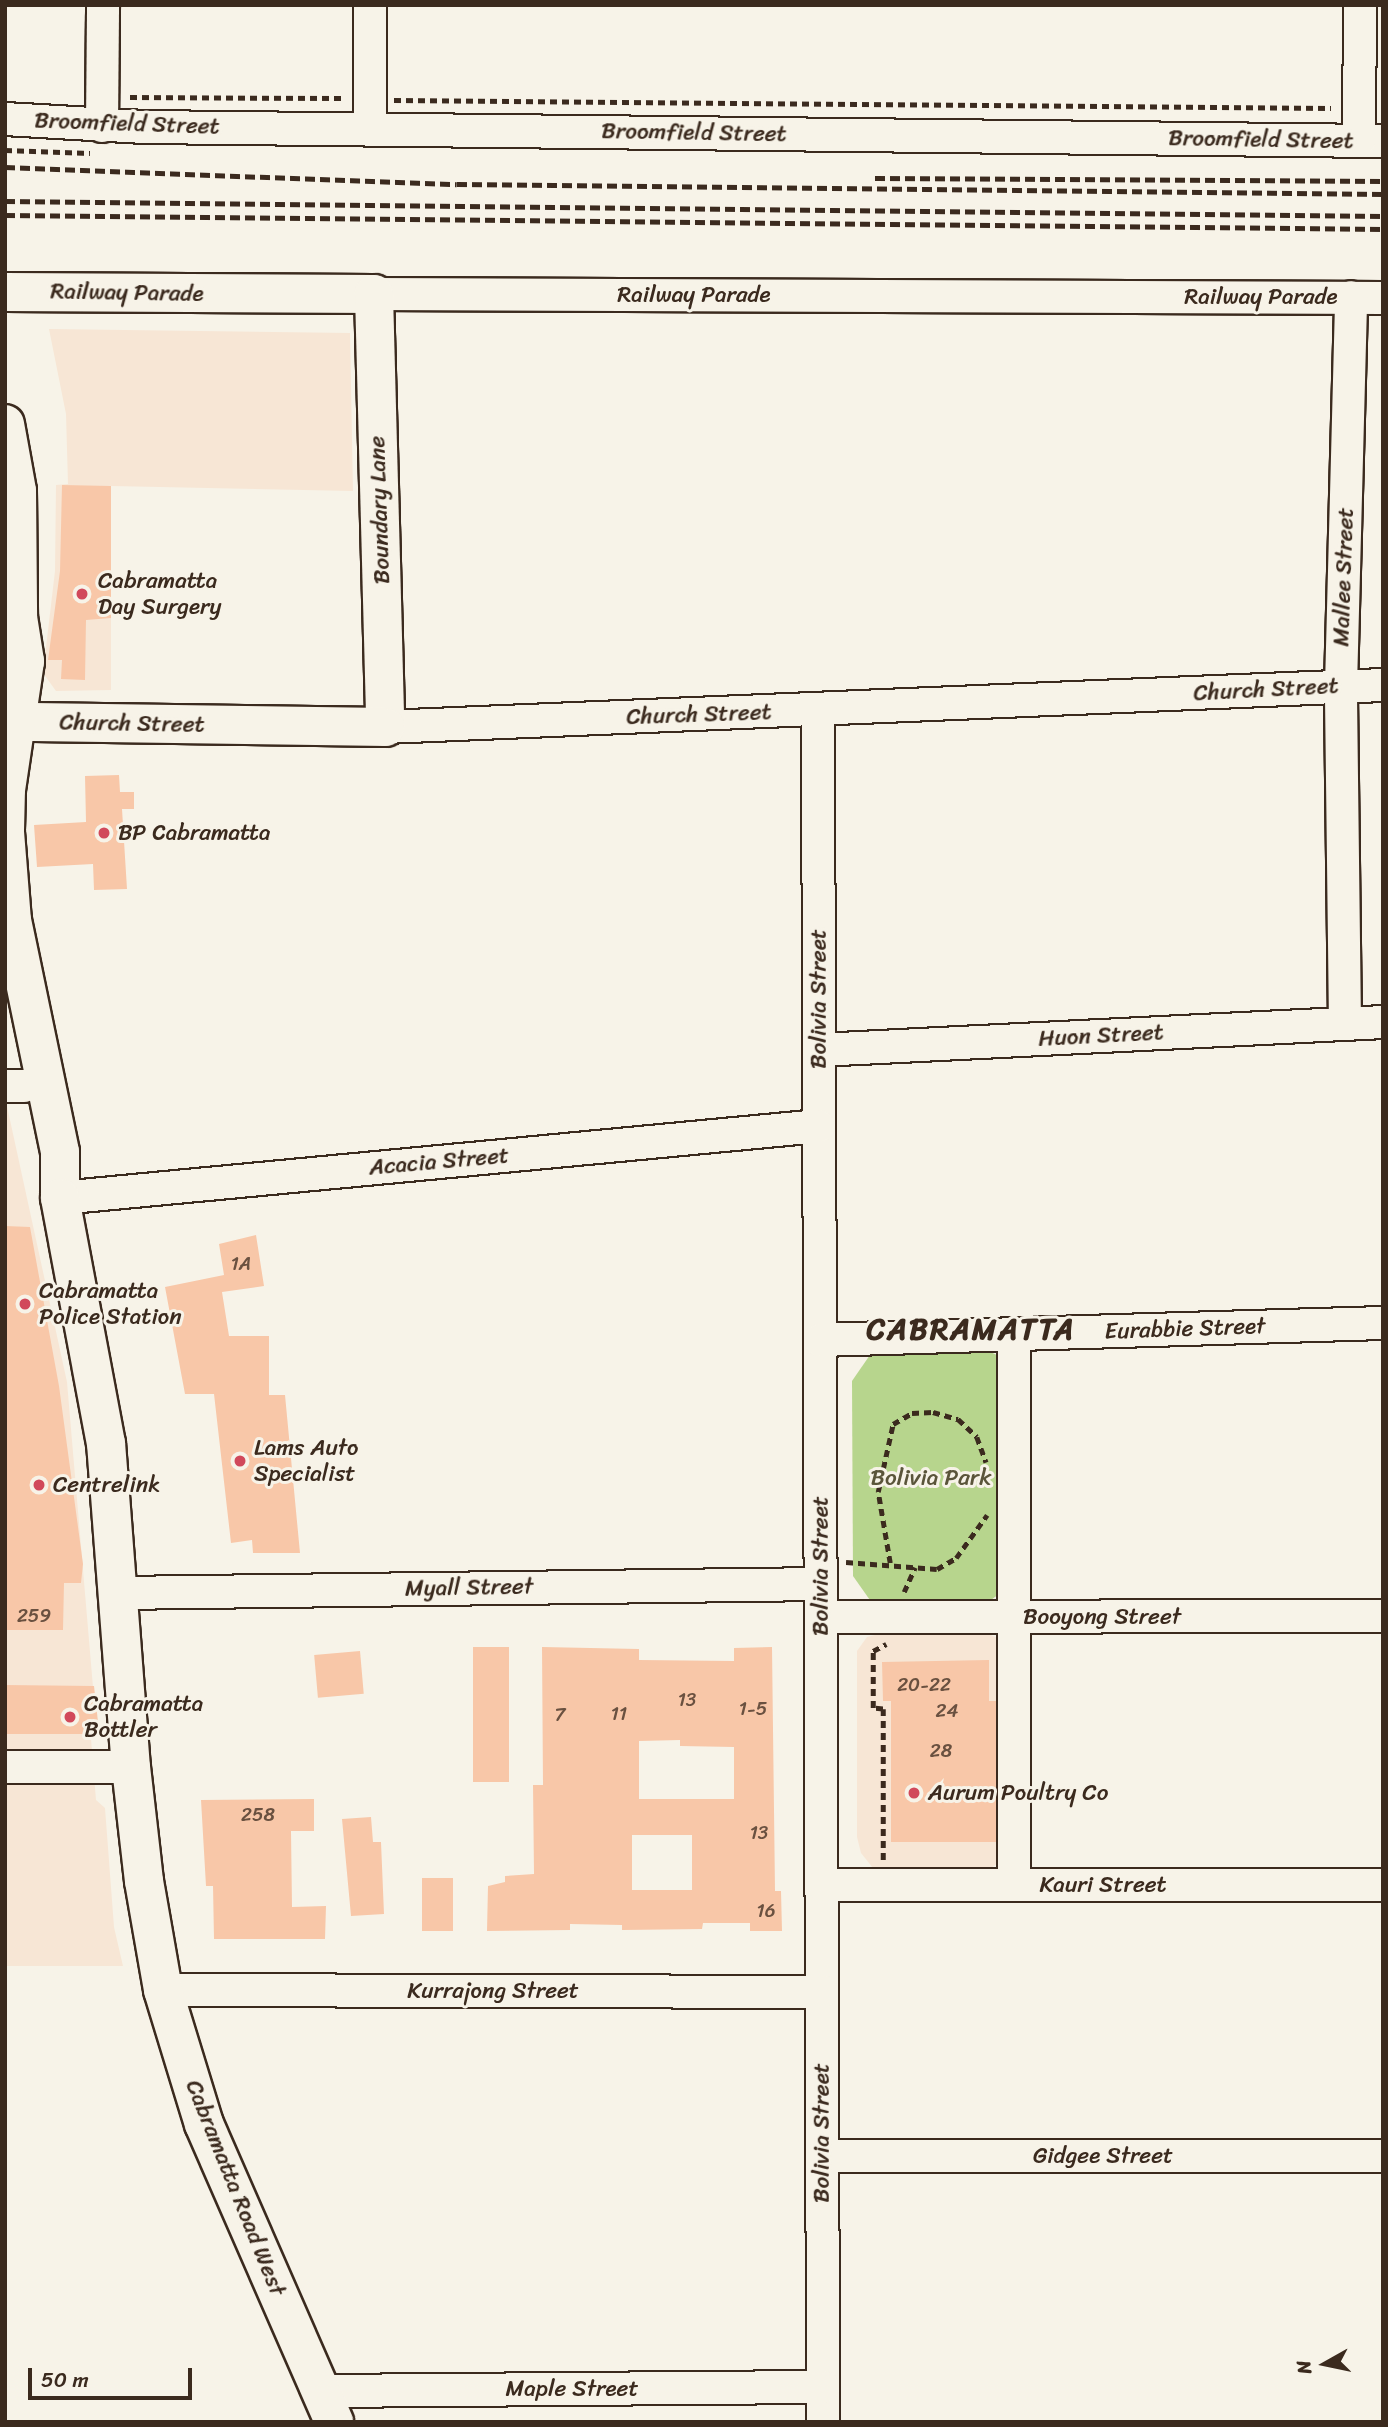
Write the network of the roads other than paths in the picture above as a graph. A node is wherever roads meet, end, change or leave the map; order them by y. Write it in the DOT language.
graph roads {
  1 [pos="103,5"];
  2 [pos="370,5"];
  3 [pos="1360,5"];
  4 [pos="5,119"];
  5 [pos="370,130"];
  6 [pos="102,140"];
  7 [pos="1371,141"];
  8 [pos="5,292"];
  9 [pos="374,293"];
  10 [pos="1351,297"];
  11 [pos="1383,298"];
  12 [pos="5,424"];
  13 [pos="11,633"];
  14 [pos="1383,685"];
  15 [pos="1341,686"];
  16 [pos="818,710"];
  17 [pos="15,722"];
  18 [pos="385,727"];
  19 [pos="5,831"];
  20 [pos="5,999"];
  21 [pos="1383,1022"];
  22 [pos="1345,1024"];
  23 [pos="819,1050"];
  24 [pos="15,1086"];
  25 [pos="819,1126"];
  26 [pos="60,1198"];
  27 [pos="1383,1323"];
  28 [pos="1014,1334"];
  29 [pos="820,1340"];
  30 [pos="821,1572"];
  31 [pos="117,1593"];
  32 [pos="1383,1616"];
  33 [pos="821,1617"];
  34 [pos="1012,1617"];
  35 [pos="5,1767"];
  36 [pos="131,1767"];
  37 [pos="823,1885"];
  38 [pos="1014,1885"];
  39 [pos="1383,1885"];
  40 [pos="163,1990"];
  41 [pos="822,1992"];
  42 [pos="1383,2156"];
  43 [pos="822,2157"];
  44 [pos="823,2387"];
  45 [pos="327,2406"];
  46 [pos="823,2422"];
  1 -- 6 [label="street"];
  2 -- 5 [label="street"];
  3 -- 7 [label="street"];
  4 -- 6 [label="street, Broomfield Street"];
  5 -- 6 [label="street, Broomfield Street"];
  5 -- 7 [label="street, Broomfield Street"];
  8 -- 9 [label="main road, Railway Parade"];
  9 -- 10 [label="street, Railway Parade"];
  9 -- 18 [label="main road, Boundary Lane"];
  10 -- 11 [label="street, Railway Parade"];
  10 -- 15 [label="street, Mallee Street"];
  12 -- 13 [label="main road, Cabramatta Road West"];
  13 -- 17 [label="main road, Cabramatta Road West"];
  14 -- 15 [label="street, Church Street"];
  15 -- 16 [label="street, Church Street"];
  15 -- 22 [label="street, Mallee Street"];
  16 -- 18 [label="street, Church Street"];
  16 -- 23 [label="street, Bolivia Street"];
  17 -- 18 [label="main road, Church Street"];
  17 -- 19 [label="main road, Cabramatta Road West"];
  19 -- 26 [label="main road, Cabramatta Road West"];
  20 -- 24 [label="main road, Cabramatta Road West"];
  21 -- 22 [label="street, Huon Street"];
  22 -- 23 [label="street, Huon Street"];
  23 -- 25 [label="street, Bolivia Street"];
  24 -- 26 [label="main road, Cabramatta Road West"];
  25 -- 26 [label="street, Acacia Street"];
  25 -- 29 [label="street, Bolivia Street"];
  26 -- 31 [label="main road, Cabramatta Road West"];
  27 -- 28 [label="street, Eurabbie Street"];
  28 -- 29 [label="street, Eurabbie Street"];
  28 -- 34 [label="street"];
  29 -- 30 [label="street, Bolivia Street"];
  30 -- 31 [label="street, Myall Street"];
  30 -- 33 [label="street, Bolivia Street"];
  31 -- 36 [label="main road, Cabramatta Road West"];
  32 -- 34 [label="street, Booyong Street"];
  33 -- 34 [label="street, Booyong Street"];
  33 -- 37 [label="street, Bolivia Street"];
  34 -- 38 [label="street"];
  35 -- 36 [label="street"];
  36 -- 40 [label="main road, Cabramatta Road West"];
  37 -- 38 [label="street, Kauri Street"];
  37 -- 41 [label="street, Bolivia Street"];
  38 -- 39 [label="street, Kauri Street"];
  40 -- 41 [label="street, Kurrajong Street"];
  40 -- 45 [label="main road, Cabramatta Road West"];
  41 -- 43 [label="street, Bolivia Street"];
  42 -- 43 [label="street, Gidgee Street"];
  43 -- 44 [label="street, Bolivia Street"];
  44 -- 45 [label="street, Maple Street"];
  44 -- 46 [label="street, Bolivia Street"];
}
